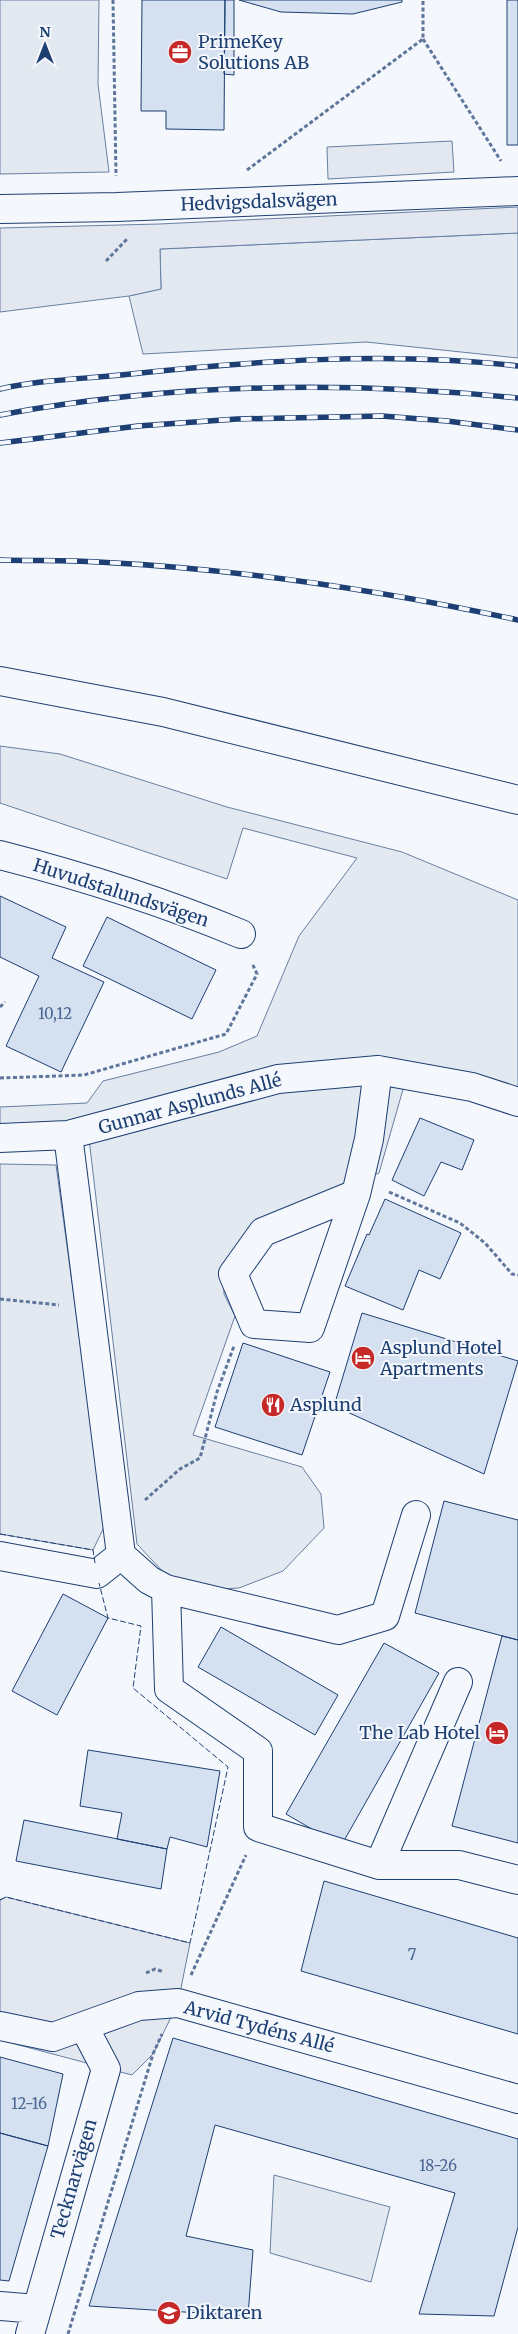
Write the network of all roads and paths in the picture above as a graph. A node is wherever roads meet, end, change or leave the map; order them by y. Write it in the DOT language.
graph roads {
  1 [pos="113,0"];
  2 [pos="423,0"];
  3 [pos="423,40"];
  4 [pos="501,163"];
  5 [pos="244,172"];
  6 [pos="116,177"];
  7 [pos="518,191"];
  8 [pos="0,209"];
  9 [pos="0,681"];
  10 [pos="518,800"];
  11 [pos="0,855"];
  12 [pos="241,934"];
  13 [pos="6,1002"];
  14 [pos="0,1006"];
  15 [pos="378,1070"];
  16 [pos="0,1078"];
  17 [pos="518,1102"];
  18 [pos="68,1135"];
  19 [pos="0,1138"];
  20 [pos="388,1192"];
  21 [pos="356,1194"];
  22 [pos="518,1276"];
  23 [pos="0,1299"];
  24 [pos="91,1309"];
  25 [pos="254,1324"];
  26 [pos="416,1515"];
  27 [pos="118,1524"];
  28 [pos="121,1555"];
  29 [pos="0,1556"];
  30 [pos="166,1589"];
  31 [pos="458,1682"];
  32 [pos="258,1827"];
  33 [pos="379,1865"];
  34 [pos="518,1880"];
  35 [pos="190,1979"];
  36 [pos="176,2004"];
  37 [pos="0,2026"];
  38 [pos="84,2027"];
  39 [pos="518,2099"];
  40 [pos="0,2306"];
  41 [pos="33,2322"];
  42 [pos="68,2334"];
  1 -- 6 [label="path"];
  2 -- 3 [label="path"];
  3 -- 4 [label="path"];
  3 -- 5 [label="path"];
  7 -- 8 [label="street, Hedvigsdalsvägen"];
  9 -- 10 [label="street"];
  11 -- 12 [label="street, Huvudstalundsvägen"];
  12 -- 16 [label="path"];
  13 -- 14 [label="path"];
  15 -- 17 [label="street, Gunnar Asplunds Allé"];
  15 -- 18 [label="street, Gunnar Asplunds Allé"];
  15 -- 21 [label="street"];
  18 -- 19 [label="street, Gunnar Asplunds Allé"];
  18 -- 24 [label="street"];
  20 -- 22 [label="path"];
  21 -- 25 [label="street"];
  21 -- 25 [label="street"];
  23 -- 24 [label="path"];
  24 -- 27 [label="street"];
  25 -- 27 [label="path"];
  26 -- 30 [label="street"];
  27 -- 28 [label="street"];
  28 -- 29 [label="street"];
  28 -- 30 [label="street"];
  30 -- 32 [label="street"];
  31 -- 33 [label="street"];
  32 -- 33 [label="street"];
  32 -- 35 [label="path"];
  33 -- 34 [label="street"];
  36 -- 38 [label="street, Arvid Tydéns Allé"];
  36 -- 39 [label="street, Arvid Tydéns Allé"];
  36 -- 42 [label="path"];
  37 -- 38 [label="street, Arvid Tydéns Allé"];
  38 -- 41 [label="street, Tecknarvägen"];
  40 -- 41 [label="street"];
}
